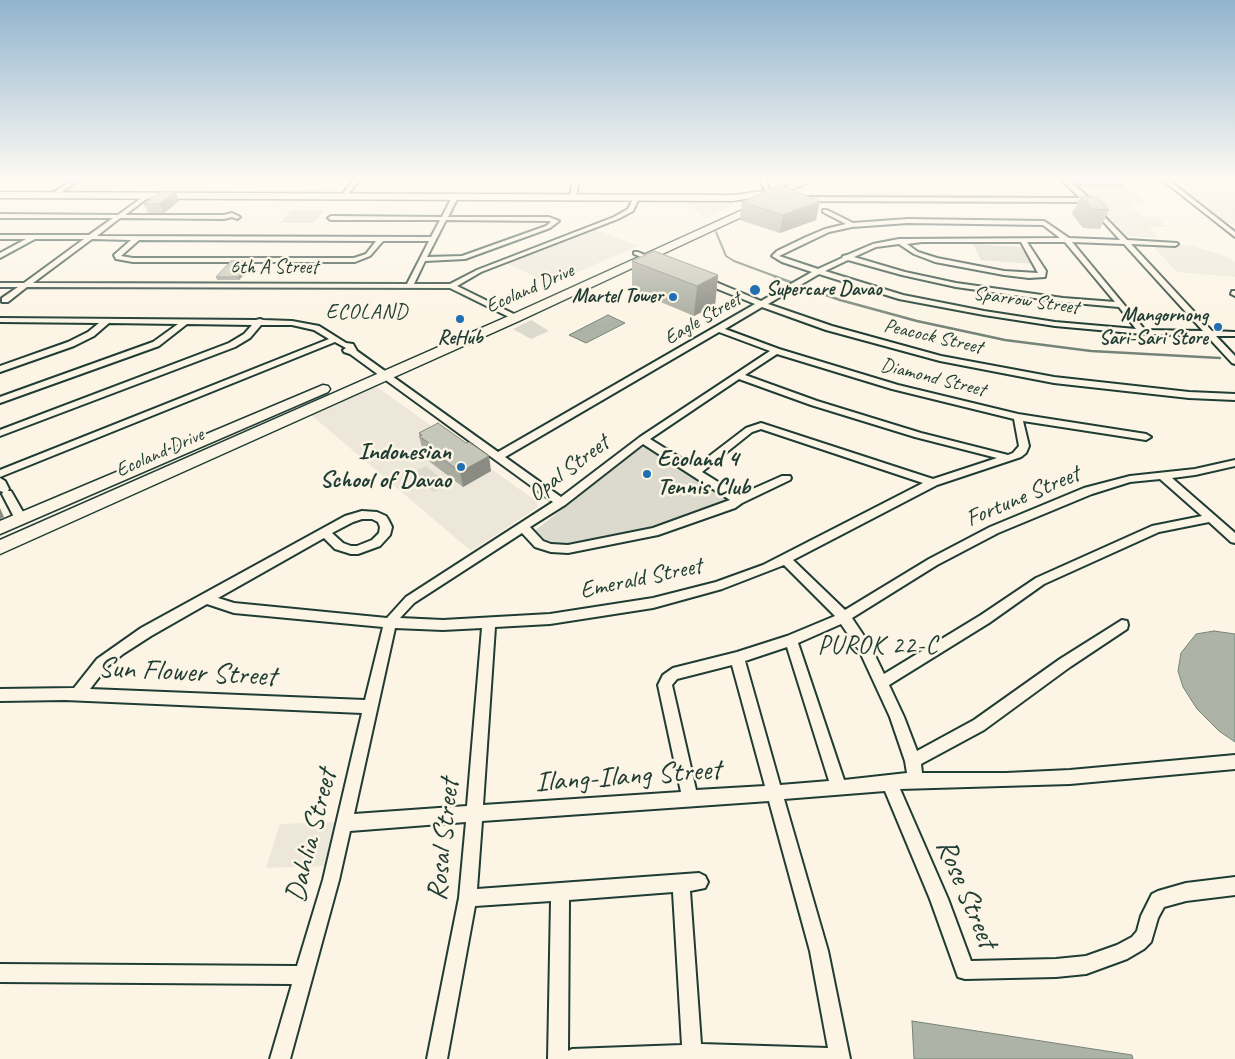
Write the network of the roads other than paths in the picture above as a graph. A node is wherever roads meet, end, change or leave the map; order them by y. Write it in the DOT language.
graph roads {
  1 [pos="104,227"];
  2 [pos="440,227"];
  3 [pos="547,227"];
  4 [pos="592,227"];
  5 [pos="707,227"];
  6 [pos="840,227"];
  7 [pos="1051,227"];
  8 [pos="1113,227"];
  9 [pos="0,237"];
  10 [pos="34,237"];
  11 [pos="91,237"];
  12 [pos="138,238"];
  13 [pos="381,239"];
  14 [pos="434,239"];
  15 [pos="1023,240"];
  16 [pos="1067,240"];
  17 [pos="899,241"];
  18 [pos="1126,241"];
  19 [pos="1175,244"];
  20 [pos="642,255"];
  21 [pos="0,256"];
  22 [pos="845,257"];
  23 [pos="423,259"];
  24 [pos="665,265"];
  25 [pos="817,272"];
  26 [pos="698,278"];
  27 [pos="410,284"];
  28 [pos="0,285"];
  29 [pos="25,285"];
  30 [pos="451,286"];
  31 [pos="5,300"];
  32 [pos="761,304"];
  33 [pos="1120,305"];
  34 [pos="510,315"];
  35 [pos="0,320"];
  36 [pos="107,320"];
  37 [pos="186,321"];
  38 [pos="260,321"];
  39 [pos="719,329"];
  40 [pos="1143,332"];
  41 [pos="1212,334"];
  42 [pos="1235,334"];
  43 [pos="336,339"];
  44 [pos="776,351"];
  45 [pos="1235,361"];
  46 [pos="0,369"];
  47 [pos="378,372"];
  48 [pos="740,376"];
  49 [pos="1235,397"];
  50 [pos="0,400"];
  51 [pos="1018,417"];
  52 [pos="0,433"];
  53 [pos="1146,437"];
  54 [pos="643,439"];
  55 [pos="497,457"];
  56 [pos="1009,458"];
  57 [pos="1235,463"];
  58 [pos="694,472"];
  59 [pos="0,474"];
  60 [pos="1163,476"];
  61 [pos="786,478"];
  62 [pos="933,482"];
  63 [pos="4,488"];
  64 [pos="738,500"];
  65 [pos="562,502"];
  66 [pos="1210,518"];
  67 [pos="21,519"];
  68 [pos="0,528"];
  69 [pos="524,528"];
  70 [pos="325,533"];
  71 [pos="1235,539"];
  72 [pos="0,546"];
  73 [pos="785,559"];
  74 [pos="208,598"];
  75 [pos="844,617"];
  76 [pos="390,623"];
  77 [pos="489,624"];
  78 [pos="1122,625"];
  79 [pos="791,640"];
  80 [pos="736,658"];
  81 [pos="882,682"];
  82 [pos="78,694"];
  83 [pos="0,695"];
  84 [pos="371,707"];
  85 [pos="913,761"];
  86 [pos="1235,762"];
  87 [pos="916,780"];
  88 [pos="890,783"];
  89 [pos="839,788"];
  90 [pos="774,793"];
  91 [pos="690,799"];
  92 [pos="476,814"];
  93 [pos="345,823"];
  94 [pos="1235,886"];
  95 [pos="560,892"];
  96 [pos="468,898"];
  97 [pos="0,973"];
  98 [pos="305,975"];
  99 [pos="685,1056"];
  100 [pos="280,1059"];
  101 [pos="437,1059"];
  102 [pos="558,1059"];
  103 [pos="572,1059"];
  104 [pos="840,1059"];
  1 -- 11 [label="street"];
  2 -- 14 [label="street"];
  3 -- 23 [label="street"];
  4 -- 30 [label="street"];
  5 -- 20 [label="main road, Ecoland Drive"];
  6 -- 25 [label="street, Sparrow Street"];
  7 -- 16 [label="street"];
  8 -- 18 [label="street"];
  9 -- 10 [label="street"];
  10 -- 11 [label="street"];
  10 -- 21 [label="street"];
  11 -- 12 [label="street"];
  11 -- 29 [label="street"];
  12 -- 13 [label="street"];
  12 -- 13 [label="street"];
  13 -- 14 [label="street"];
  14 -- 23 [label="street"];
  15 -- 16 [label="street, Eagle Street"];
  15 -- 17 [label="street, Eagle Street"];
  15 -- 17 [label="street"];
  16 -- 18 [label="street, Eagle Street"];
  16 -- 33 [label="street"];
  17 -- 22 [label="street, Eagle Street"];
  18 -- 19 [label="street, Eagle Street"];
  18 -- 41 [label="street"];
  20 -- 24 [label="street"];
  20 -- 34 [label="main road, Ecoland Drive"];
  22 -- 25 [label="street, Eagle Street"];
  22 -- 33 [label="street"];
  23 -- 27 [label="street"];
  25 -- 32 [label="street, Eagle Street"];
  25 -- 40 [label="street, Sparrow Street"];
  26 -- 32 [label="street, Peacock Street"];
  27 -- 29 [label="street, 6th A Street"];
  27 -- 30 [label="street, 6th A Street"];
  28 -- 29 [label="street, 6th A Street"];
  29 -- 31 [label="street"];
  30 -- 34 [label="street, 6th A Street"];
  32 -- 39 [label="street, Eagle Street"];
  32 -- 49 [label="street, Peacock Street"];
  33 -- 40 [label="street"];
  34 -- 47 [label="main road, Ecoland Drive"];
  35 -- 36 [label="street"];
  36 -- 37 [label="street"];
  36 -- 46 [label="street"];
  37 -- 38 [label="street"];
  37 -- 50 [label="street"];
  38 -- 43 [label="street"];
  38 -- 52 [label="street"];
  39 -- 44 [label="street, Diamond Street"];
  39 -- 55 [label="street, Eagle Street"];
  40 -- 41 [label="street, Sparrow Street"];
  41 -- 42 [label="street, Sparrow Street"];
  41 -- 45 [label="street"];
  43 -- 47 [label="street"];
  43 -- 59 [label="street"];
  44 -- 48 [label="street, Opal Street"];
  44 -- 51 [label="street, Diamond Street"];
  47 -- 55 [label="street"];
  47 -- 67 [label="main road, Ecoland Drive"];
  47 -- 72 [label="main road, Ecoland Drive"];
  48 -- 54 [label="street, Opal Street"];
  48 -- 56 [label="street"];
  51 -- 53 [label="street, Diamond Street"];
  51 -- 56 [label="street"];
  54 -- 58 [label="street"];
  54 -- 65 [label="street, Opal Street"];
  55 -- 65 [label="street"];
  56 -- 62 [label="street, Emerald Street"];
  57 -- 60 [label="street, Fortune Street"];
  58 -- 62 [label="street"];
  58 -- 64 [label="street"];
  60 -- 66 [label="street"];
  60 -- 75 [label="street, Fortune Street"];
  61 -- 64 [label="street"];
  62 -- 73 [label="street, Emerald Street"];
  63 -- 67 [label="street"];
  64 -- 69 [label="street"];
  65 -- 69 [label="street, Opal Street"];
  66 -- 71 [label="street"];
  66 -- 81 [label="street"];
  67 -- 68 [label="main road, Ecoland Drive"];
  69 -- 76 [label="street, Opal Street"];
  70 -- 74 [label="street"];
  73 -- 75 [label="street"];
  73 -- 77 [label="street, Emerald Street"];
  74 -- 76 [label="street, Emerald Street"];
  74 -- 82 [label="street"];
  75 -- 79 [label="street, Fortune Street"];
  75 -- 81 [label="street"];
  76 -- 77 [label="street, Emerald Street"];
  76 -- 84 [label="street, Dahlia Street"];
  77 -- 92 [label="street, Rosal Street"];
  78 -- 85 [label="street"];
  79 -- 80 [label="street, Fortune Street"];
  79 -- 89 [label="street"];
  80 -- 90 [label="street"];
  80 -- 91 [label="street, Fortune Street"];
  81 -- 85 [label="street"];
  82 -- 83 [label="street, Sun Flower Street"];
  82 -- 84 [label="street, Sun Flower Street"];
  84 -- 93 [label="street, Dahlia Street"];
  85 -- 87 [label="street"];
  86 -- 87 [label="street, Ilang-Ilang Street"];
  87 -- 88 [label="street, Ilang-Ilang Street"];
  88 -- 89 [label="street, Ilang-Ilang Street"];
  88 -- 94 [label="street, Rose Street"];
  89 -- 90 [label="street, Ilang-Ilang Street"];
  90 -- 91 [label="street, Ilang-Ilang Street"];
  90 -- 104 [label="street"];
  91 -- 92 [label="street, Ilang-Ilang Street"];
  92 -- 93 [label="street, Ilang-Ilang Street"];
  92 -- 96 [label="street, Rosal Street"];
  93 -- 98 [label="street, Dahlia Street"];
  95 -- 96 [label="street"];
  95 -- 99 [label="street"];
  95 -- 102 [label="street"];
  96 -- 101 [label="street, Rosal Street"];
  97 -- 98 [label="street"];
  98 -- 100 [label="street, Dahlia Street"];
  99 -- 103 [label="street"];
  99 -- 104 [label="street"];
}
